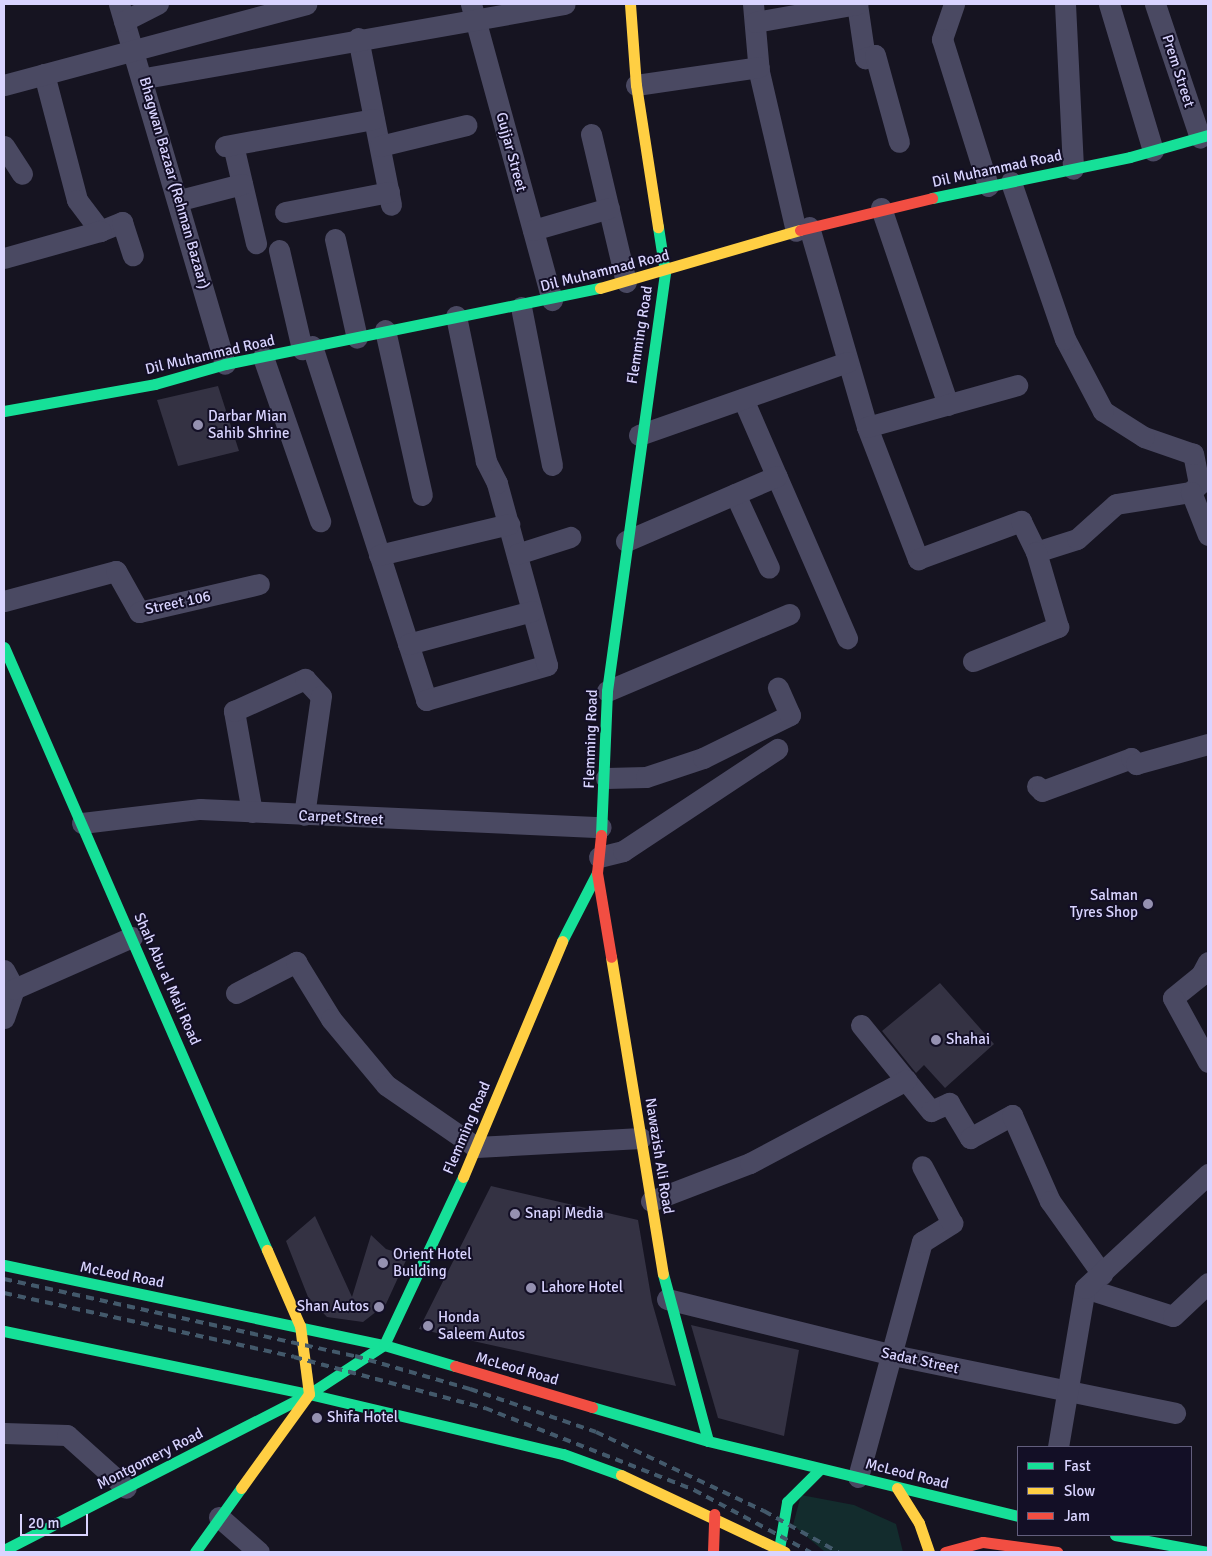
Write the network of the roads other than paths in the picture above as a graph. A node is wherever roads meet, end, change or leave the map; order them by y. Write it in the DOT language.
graph roads {
  1 [pos="158,4"];
  2 [pos="306,4"];
  3 [pos="565,4"];
  4 [pos="630,4"];
  5 [pos="857,4"];
  6 [pos="954,4"];
  7 [pos="1065,4"];
  8 [pos="1109,4"];
  9 [pos="1155,4"];
  10 [pos="473,11"];
  11 [pos="122,12"];
  12 [pos="754,13"];
  13 [pos="358,38"];
  14 [pos="131,51"];
  15 [pos="758,67"];
  16 [pos="44,74"];
  17 [pos="144,78"];
  18 [pos="636,84"];
  19 [pos="4,85"];
  20 [pos="374,119"];
  21 [pos="467,125"];
  22 [pos="591,134"];
  23 [pos="1204,136"];
  24 [pos="899,142"];
  25 [pos="4,146"];
  26 [pos="380,146"];
  27 [pos="1153,151"];
  28 [pos="1073,169"];
  29 [pos="22,174"];
  30 [pos="1011,182"];
  31 [pos="242,184"];
  32 [pos="988,186"];
  33 [pos="180,200"];
  34 [pos="609,208"];
  35 [pos="881,208"];
  36 [pos="285,212"];
  37 [pos="803,229"];
  38 [pos="533,230"];
  39 [pos="100,231"];
  40 [pos="335,238"];
  41 [pos="256,243"];
  42 [pos="279,250"];
  43 [pos="133,255"];
  44 [pos="4,258"];
  45 [pos="666,272"];
  46 [pos="626,282"];
  47 [pos="552,300"];
  48 [pos="522,307"];
  49 [pos="456,316"];
  50 [pos="385,330"];
  51 [pos="357,338"];
  52 [pos="307,348"];
  53 [pos="263,357"];
  54 [pos="848,362"];
  55 [pos="225,364"];
  56 [pos="1017,385"];
  57 [pos="744,399"];
  58 [pos="948,404"];
  59 [pos="4,411"];
  60 [pos="868,428"];
  61 [pos="639,435"];
  62 [pos="552,465"];
  63 [pos="777,476"];
  64 [pos="1191,492"];
  65 [pos="735,494"];
  66 [pos="422,496"];
  67 [pos="320,521"];
  68 [pos="509,524"];
  69 [pos="1208,535"];
  70 [pos="570,537"];
  71 [pos="626,541"];
  72 [pos="1036,552"];
  73 [pos="517,554"];
  74 [pos="379,555"];
  75 [pos="769,568"];
  76 [pos="259,584"];
  77 [pos="4,601"];
  78 [pos="532,611"];
  79 [pos="789,614"];
  80 [pos="848,638"];
  81 [pos="408,644"];
  82 [pos="4,647"];
  83 [pos="973,661"];
  84 [pos="778,688"];
  85 [pos="607,691"];
  86 [pos="1208,744"];
  87 [pos="777,749"];
  88 [pos="606,778"];
  89 [pos="1037,786"];
  90 [pos="252,812"];
  91 [pos="304,815"];
  92 [pos="82,823"];
  93 [pos="601,827"];
  94 [pos="598,865"];
  95 [pos="132,937"];
  96 [pos="1208,962"];
  97 [pos="9,979"];
  98 [pos="236,993"];
  99 [pos="4,1018"];
  100 [pos="861,1025"];
  101 [pos="1208,1062"];
  102 [pos="906,1080"];
  103 [pos="641,1138"];
  104 [pos="476,1147"];
  105 [pos="922,1166"];
  106 [pos="1208,1174"];
  107 [pos="651,1202"];
  108 [pos="4,1265"];
  109 [pos="1102,1274"];
  110 [pos="1208,1283"];
  111 [pos="1085,1288"];
  112 [pos="667,1299"];
  113 [pos="300,1326"];
  114 [pos="4,1331"];
  115 [pos="384,1345"];
  116 [pos="893,1355"];
  117 [pos="1067,1393"];
  118 [pos="309,1394"];
  119 [pos="1175,1414"];
  120 [pos="4,1433"];
  121 [pos="708,1441"];
  122 [pos="1058,1446"];
  123 [pos="820,1469"];
  124 [pos="858,1477"];
  125 [pos="126,1488"];
  126 [pos="897,1488"];
  127 [pos="714,1514"];
  128 [pos="1017,1516"];
  129 [pos="219,1517"];
  130 [pos="1120,1536"];
  131 [pos="4,1550"];
  132 [pos="782,1551"];
  133 [pos="196,1552"];
  134 [pos="259,1552"];
  135 [pos="712,1552"];
  136 [pos="929,1552"];
  137 [pos="945,1552"];
  138 [pos="1058,1552"];
  139 [pos="1208,1552"];
  1 -- 11 [label="street"];
  2 -- 14 [label="street"];
  3 -- 10 [label="street"];
  4 -- 18 [label="street, Flemming Road"];
  5 -- 12 [label="street"];
  5 -- 24 [label="street"];
  6 -- 32 [label="street"];
  7 -- 28 [label="street"];
  8 -- 27 [label="street"];
  9 -- 23 [label="street, Prem Street"];
  10 -- 13 [label="street"];
  10 -- 38 [label="street, Gujjar Street"];
  11 -- 14 [label="street, Bhagwan Bazaar (Rehman Bazaar)"];
  12 -- 15 [label="street"];
  13 -- 17 [label="street"];
  13 -- 20 [label="street"];
  14 -- 16 [label="street"];
  14 -- 17 [label="street, Bhagwan Bazaar (Rehman Bazaar)"];
  15 -- 18 [label="street"];
  15 -- 37 [label="street"];
  16 -- 19 [label="street"];
  16 -- 39 [label="street"];
  17 -- 33 [label="street, Bhagwan Bazaar (Rehman Bazaar)"];
  18 -- 45 [label="street, Flemming Road"];
  20 -- 26 [label="street"];
  20 -- 31 [label="street"];
  21 -- 26 [label="street"];
  22 -- 34 [label="street"];
  23 -- 27 [label="street, Dil Muhammad Road"];
  25 -- 29 [label="street"];
  26 -- 36 [label="street"];
  27 -- 28 [label="street, Dil Muhammad Road"];
  28 -- 30 [label="street, Dil Muhammad Road"];
  30 -- 32 [label="street, Dil Muhammad Road"];
  30 -- 64 [label="street"];
  31 -- 33 [label="street"];
  31 -- 41 [label="street"];
  32 -- 35 [label="street, Dil Muhammad Road"];
  33 -- 55 [label="street, Bhagwan Bazaar (Rehman Bazaar)"];
  34 -- 38 [label="street"];
  34 -- 46 [label="street"];
  35 -- 37 [label="street, Dil Muhammad Road"];
  35 -- 58 [label="street"];
  37 -- 45 [label="street, Dil Muhammad Road"];
  37 -- 54 [label="street"];
  38 -- 47 [label="street, Gujjar Street"];
  39 -- 43 [label="street"];
  39 -- 44 [label="street"];
  40 -- 51 [label="street"];
  42 -- 52 [label="street"];
  45 -- 46 [label="street, Dil Muhammad Road"];
  45 -- 61 [label="street, Flemming Road"];
  46 -- 47 [label="street, Dil Muhammad Road"];
  47 -- 48 [label="street, Dil Muhammad Road"];
  48 -- 49 [label="street, Dil Muhammad Road"];
  48 -- 62 [label="street"];
  49 -- 50 [label="street, Dil Muhammad Road"];
  49 -- 68 [label="street"];
  50 -- 51 [label="street, Dil Muhammad Road"];
  50 -- 66 [label="street"];
  51 -- 52 [label="street, Dil Muhammad Road"];
  52 -- 53 [label="street, Dil Muhammad Road"];
  52 -- 74 [label="street"];
  53 -- 55 [label="street, Dil Muhammad Road"];
  53 -- 67 [label="street"];
  54 -- 57 [label="street"];
  54 -- 60 [label="street"];
  55 -- 59 [label="street, Dil Muhammad Road"];
  56 -- 58 [label="street"];
  57 -- 61 [label="street"];
  57 -- 63 [label="street"];
  58 -- 60 [label="street"];
  60 -- 72 [label="street"];
  61 -- 71 [label="street, Flemming Road"];
  63 -- 65 [label="street"];
  63 -- 80 [label="street"];
  64 -- 69 [label="street"];
  64 -- 72 [label="street"];
  65 -- 71 [label="street"];
  65 -- 75 [label="street"];
  68 -- 73 [label="street"];
  68 -- 74 [label="street"];
  70 -- 73 [label="street"];
  71 -- 85 [label="street, Flemming Road"];
  72 -- 83 [label="street"];
  73 -- 78 [label="street"];
  74 -- 81 [label="street"];
  76 -- 77 [label="street, Street 106"];
  78 -- 81 [label="street"];
  78 -- 81 [label="street"];
  79 -- 85 [label="street"];
  82 -- 92 [label="street, Shah Abu al Mali Road"];
  84 -- 88 [label="street"];
  85 -- 88 [label="street, Flemming Road"];
  86 -- 89 [label="street"];
  87 -- 94 [label="street"];
  88 -- 93 [label="street, Flemming Road"];
  90 -- 91 [label="street, Carpet Street"];
  90 -- 91 [label="street"];
  90 -- 92 [label="street, Carpet Street"];
  91 -- 93 [label="street, Carpet Street"];
  92 -- 95 [label="street, Shah Abu al Mali Road"];
  93 -- 94 [label="street, Flemming Road"];
  94 -- 103 [label="street, Nawazish Ali Road"];
  94 -- 104 [label="street, Flemming Road"];
  95 -- 97 [label="street"];
  95 -- 113 [label="street, Shah Abu al Mali Road"];
  96 -- 101 [label="street"];
  97 -- 99 [label="street"];
  98 -- 104 [label="street"];
  100 -- 102 [label="street"];
  102 -- 107 [label="street"];
  102 -- 109 [label="street"];
  103 -- 104 [label="street"];
  103 -- 107 [label="street, Nawazish Ali Road"];
  104 -- 115 [label="street, Flemming Road"];
  105 -- 116 [label="street"];
  106 -- 109 [label="street"];
  107 -- 112 [label="street, Nawazish Ali Road"];
  108 -- 113 [label="street, McLeod Road"];
  109 -- 111 [label="street"];
  110 -- 111 [label="street"];
  111 -- 117 [label="street"];
  112 -- 116 [label="street, Sadat Street"];
  112 -- 121 [label="street, Nawazish Ali Road"];
  113 -- 115 [label="street, McLeod Road"];
  113 -- 118 [label="street, Shah Abu al Mali Road"];
  114 -- 118 [label="street"];
  115 -- 118 [label="street"];
  115 -- 121 [label="street, McLeod Road"];
  116 -- 117 [label="street, Sadat Street"];
  116 -- 124 [label="street"];
  117 -- 119 [label="street, Sadat Street"];
  117 -- 122 [label="street"];
  118 -- 125 [label="street, Montgomery Road"];
  118 -- 127 [label="street"];
  118 -- 129 [label="street"];
  120 -- 125 [label="street"];
  121 -- 123 [label="street, McLeod Road"];
  123 -- 124 [label="street, McLeod Road"];
  123 -- 132 [label="street"];
  124 -- 126 [label="street, McLeod Road"];
  125 -- 131 [label="street, Montgomery Road"];
  126 -- 128 [label="street, McLeod Road"];
  126 -- 136 [label="street"];
  127 -- 132 [label="street"];
  127 -- 135 [label="street"];
  129 -- 133 [label="street"];
  129 -- 134 [label="street"];
  130 -- 139 [label="street"];
  137 -- 138 [label="street"];
}
